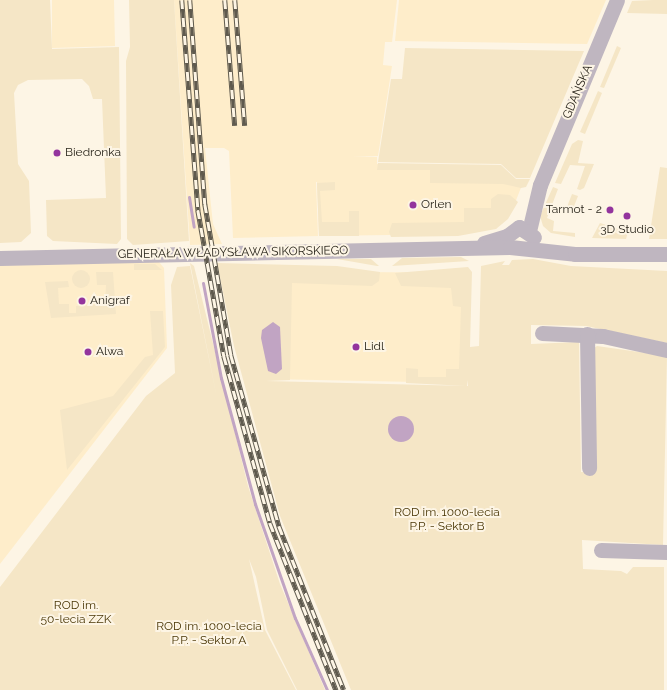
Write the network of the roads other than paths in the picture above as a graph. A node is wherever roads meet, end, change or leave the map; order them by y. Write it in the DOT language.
graph roads {
  1 [pos="617,0"];
  2 [pos="540,185"];
  3 [pos="512,231"];
  4 [pos="525,240"];
  5 [pos="467,248"];
  6 [pos="667,254"];
  7 [pos="0,258"];
  8 [pos="542,333"];
  9 [pos="587,334"];
  10 [pos="667,350"];
  11 [pos="589,468"];
  12 [pos="601,550"];
  13 [pos="667,552"];
  1 -- 2 [label="street, GDAŃSKA"];
  2 -- 3 [label="street, GDAŃSKA"];
  2 -- 4 [label="street, GDAŃSKA"];
  3 -- 4 [label="street"];
  3 -- 5 [label="street, GENERAŁA WŁADYSŁAWA SIKORSKIEGO"];
  4 -- 5 [label="street, GENERAŁA WŁADYSŁAWA SIKORSKIEGO"];
  4 -- 6 [label="street, GENERAŁA WŁADYSŁAWA SIKORSKIEGO"];
  5 -- 7 [label="street, GENERAŁA WŁADYSŁAWA SIKORSKIEGO"];
  8 -- 9 [label="street"];
  9 -- 10 [label="street"];
  9 -- 11 [label="street"];
  12 -- 13 [label="street"];
}
